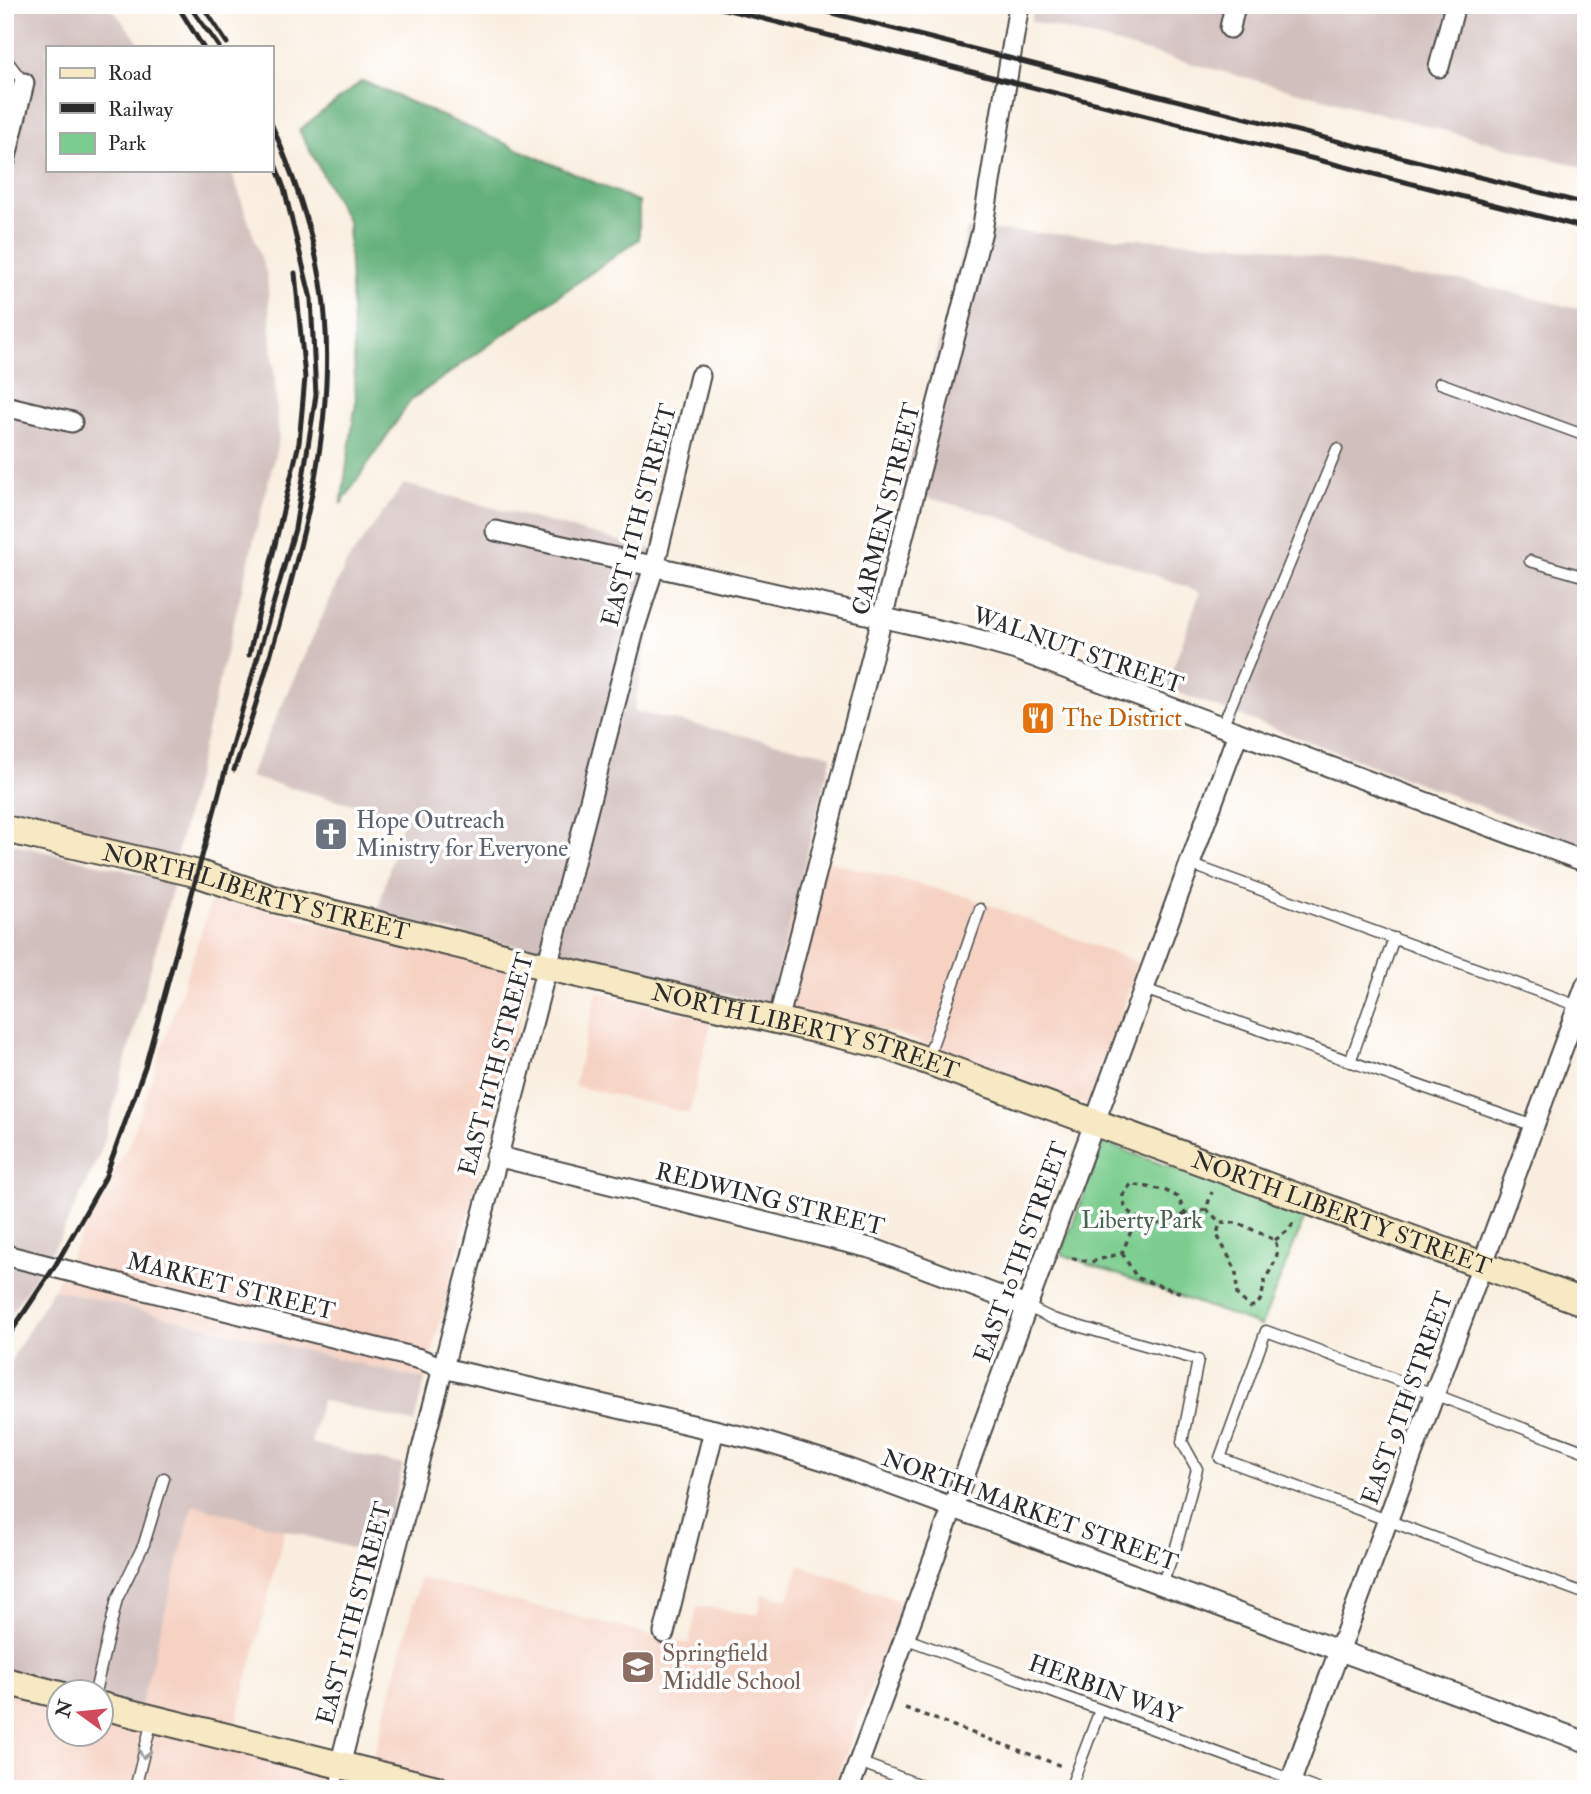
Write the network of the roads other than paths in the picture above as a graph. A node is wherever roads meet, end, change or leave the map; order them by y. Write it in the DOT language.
graph roads {
  1 [pos="1019,5"];
  2 [pos="1236,5"];
  3 [pos="1455,5"];
  4 [pos="1230,28"];
  5 [pos="5,58"];
  6 [pos="1439,67"];
  7 [pos="24,83"];
  8 [pos="5,161"];
  9 [pos="700,376"];
  10 [pos="1440,383"];
  11 [pos="5,406"];
  12 [pos="72,422"];
  13 [pos="1586,436"];
  14 [pos="1337,449"];
  15 [pos="496,531"];
  16 [pos="1530,561"];
  17 [pos="654,567"];
  18 [pos="1586,577"];
  19 [pos="883,618"];
  20 [pos="1230,730"];
  21 [pos="5,829"];
  22 [pos="1586,862"];
  23 [pos="1190,864"];
  24 [pos="981,909"];
  25 [pos="1394,938"];
  26 [pos="548,967"];
  27 [pos="1586,985"];
  28 [pos="1144,989"];
  29 [pos="1578,1006"];
  30 [pos="778,1021"];
  31 [pos="926,1060"];
  32 [pos="1350,1062"];
  33 [pos="1095,1122"];
  34 [pos="1534,1126"];
  35 [pos="496,1157"];
  36 [pos="5,1255"];
  37 [pos="1482,1266"];
  38 [pos="1586,1303"];
  39 [pos="1026,1306"];
  40 [pos="443,1368"];
  41 [pos="1434,1395"];
  42 [pos="714,1430"];
  43 [pos="1586,1452"];
  44 [pos="164,1478"];
  45 [pos="952,1507"];
  46 [pos="1388,1520"];
  47 [pos="1161,1584"];
  48 [pos="1586,1594"];
  49 [pos="664,1633"];
  50 [pos="904,1639"];
  51 [pos="1340,1651"];
  52 [pos="98,1678"];
  53 [pos="5,1681"];
  54 [pos="46,1691"];
  55 [pos="116,1710"];
  56 [pos="1100,1710"];
  57 [pos="153,1720"];
  58 [pos="1586,1742"];
  59 [pos="859,1762"];
  60 [pos="337,1777"];
  61 [pos="1289,1784"];
  62 [pos="135,1789"];
  63 [pos="436,1789"];
  64 [pos="849,1789"];
  65 [pos="931,1789"];
  66 [pos="1070,1789"];
  67 [pos="1317,1789"];
  1 -- 19 [label="street, CARMEN STREET"];
  2 -- 4 [label="street"];
  3 -- 6 [label="street"];
  5 -- 7 [label="lane"];
  7 -- 8 [label="street"];
  9 -- 17 [label="street, EAST 11TH STREET"];
  10 -- 13 [label="lane"];
  11 -- 12 [label="street"];
  14 -- 20 [label="lane"];
  15 -- 17 [label="street, WALNUT STREET"];
  16 -- 18 [label="lane"];
  17 -- 19 [label="street, WALNUT STREET"];
  17 -- 26 [label="street, EAST 11TH STREET"];
  19 -- 20 [label="street, WALNUT STREET"];
  19 -- 30 [label="street, CARMEN STREET"];
  20 -- 22 [label="street, WALNUT STREET"];
  20 -- 23 [label="street, EAST 10TH STREET"];
  21 -- 26 [label="street, NORTH LIBERTY STREET"];
  23 -- 25 [label="lane"];
  23 -- 28 [label="street, EAST 10TH STREET"];
  24 -- 31 [label="lane"];
  25 -- 29 [label="lane"];
  25 -- 32 [label="lane"];
  26 -- 30 [label="street, NORTH LIBERTY STREET"];
  26 -- 35 [label="street, EAST 11TH STREET"];
  27 -- 29 [label="street, EAST 9TH STREET"];
  28 -- 32 [label="lane"];
  28 -- 33 [label="street, EAST 10TH STREET"];
  29 -- 34 [label="street, EAST 9TH STREET"];
  30 -- 31 [label="street, NORTH LIBERTY STREET"];
  31 -- 33 [label="street, NORTH LIBERTY STREET"];
  32 -- 34 [label="lane"];
  33 -- 37 [label="street, NORTH LIBERTY STREET"];
  33 -- 39 [label="street, EAST 10TH STREET"];
  34 -- 37 [label="street, EAST 9TH STREET"];
  35 -- 39 [label="street, REDWING STREET"];
  35 -- 40 [label="street, EAST 11TH STREET"];
  36 -- 40 [label="street, MARKET STREET"];
  37 -- 38 [label="street, NORTH LIBERTY STREET"];
  37 -- 41 [label="street, EAST 9TH STREET"];
  39 -- 45 [label="street, EAST 10TH STREET"];
  39 -- 47 [label="lane"];
  40 -- 42 [label="street, NORTH MARKET STREET"];
  40 -- 60 [label="street, EAST 11TH STREET"];
  41 -- 43 [label="lane"];
  41 -- 46 [label="street, EAST 9TH STREET"];
  41 -- 46 [label="lane"];
  42 -- 45 [label="street, NORTH MARKET STREET"];
  42 -- 49 [label="street"];
  44 -- 52 [label="lane"];
  45 -- 47 [label="street, NORTH MARKET STREET"];
  45 -- 50 [label="street, EAST 10TH STREET"];
  46 -- 48 [label="lane"];
  46 -- 51 [label="street, EAST 9TH STREET"];
  47 -- 51 [label="street, NORTH MARKET STREET"];
  50 -- 56 [label="lane, HERBIN WAY"];
  50 -- 59 [label="street, EAST 10TH STREET"];
  51 -- 58 [label="street, NORTH MARKET STREET"];
  51 -- 61 [label="street, EAST 9TH STREET"];
  53 -- 54 [label="street"];
  55 -- 57 [label="street"];
  56 -- 61 [label="lane, HERBIN WAY"];
  56 -- 66 [label="lane"];
  57 -- 60 [label="street"];
  57 -- 62 [label="lane, one-way"];
  59 -- 64 [label="street, EAST 10TH STREET"];
  59 -- 65 [label="lane"];
  60 -- 63 [label="street"];
  61 -- 67 [label="lane, HERBIN WAY"];
}
